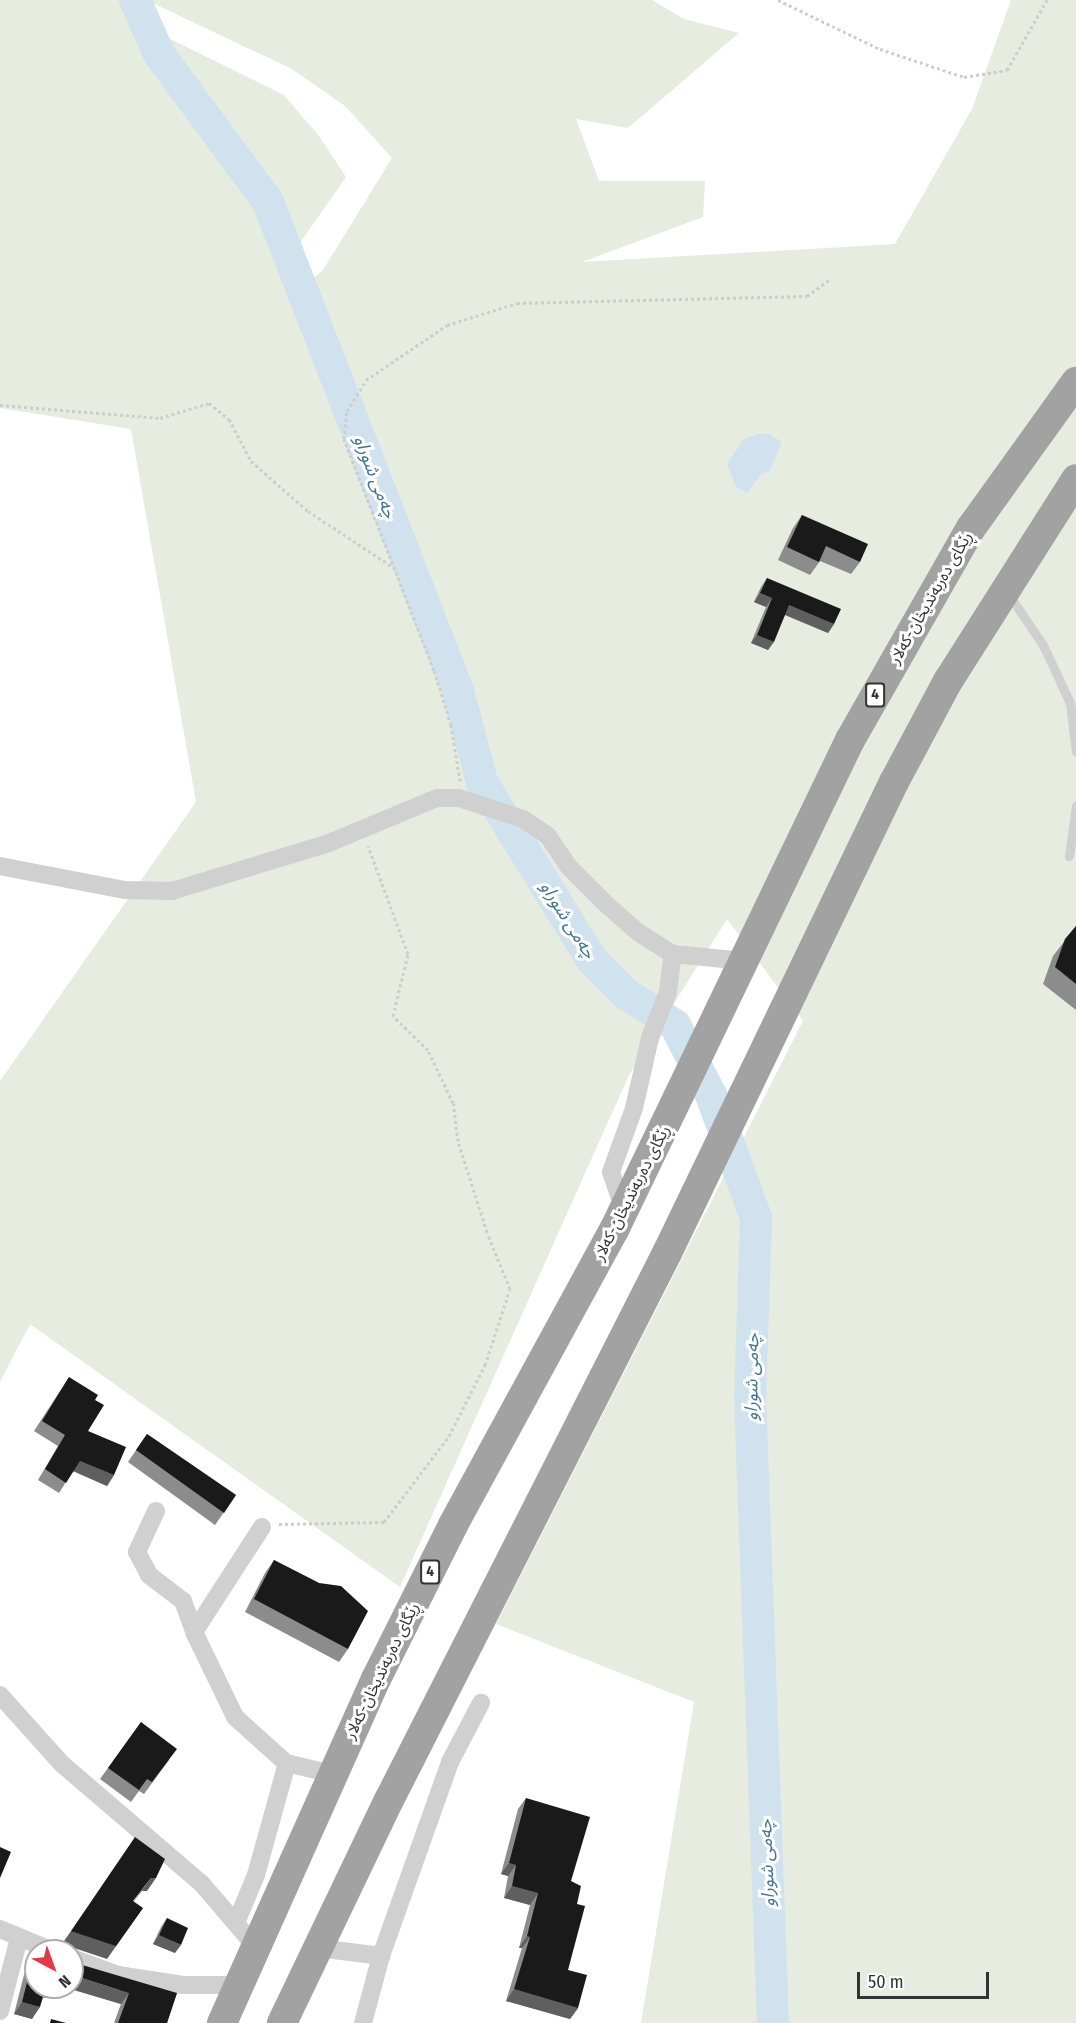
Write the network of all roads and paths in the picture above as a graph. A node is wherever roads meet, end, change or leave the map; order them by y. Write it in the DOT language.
graph roads {
  1 [pos="778,0"];
  2 [pos="1047,0"];
  3 [pos="829,280"];
  4 [pos="1076,382"];
  5 [pos="0,405"];
  6 [pos="1076,479"];
  7 [pos="396,569"];
  8 [pos="1005,588"];
  9 [pos="1076,753"];
  10 [pos="459,798"];
  11 [pos="1076,805"];
  12 [pos="361,830"];
  13 [pos="1069,855"];
  14 [pos="0,866"];
  15 [pos="673,954"];
  16 [pos="744,961"];
  17 [pos="624,1209"];
  18 [pos="156,1511"];
  19 [pos="262,1527"];
  20 [pos="194,1632"];
  21 [pos="0,1695"];
  22 [pos="481,1703"];
  23 [pos="286,1763"];
  24 [pos="333,1774"];
  25 [pos="236,1923"];
  26 [pos="0,1929"];
  27 [pos="19,1938"];
  28 [pos="24,1940"];
  29 [pos="256,1947"];
  30 [pos="318,1948"];
  31 [pos="381,1956"];
  32 [pos="84,1962"];
  33 [pos="239,1985"];
  34 [pos="0,2011"];
  35 [pos="291,2017"];
  36 [pos="222,2023"];
  37 [pos="363,2023"];
  1 -- 2 [label="path"];
  3 -- 7 [label="path"];
  4 -- 16 [label="highway, ڕێگای دەربەندیخان-کەلار / 4"];
  5 -- 7 [label="path"];
  6 -- 8 [label="highway"];
  7 -- 10 [label="path"];
  8 -- 9 [label="lane"];
  8 -- 30 [label="highway"];
  10 -- 12 [label="street"];
  10 -- 15 [label="street"];
  11 -- 13 [label="lane"];
  12 -- 14 [label="street"];
  12 -- 19 [label="path"];
  15 -- 16 [label="street"];
  15 -- 17 [label="street"];
  16 -- 17 [label="highway, ڕێگای دەربەندیخان-کەلار / 4"];
  17 -- 24 [label="highway, ڕێگای دەربەندیخان-کەلار / 4"];
  18 -- 20 [label="street"];
  19 -- 20 [label="street"];
  20 -- 23 [label="street"];
  21 -- 25 [label="street"];
  22 -- 31 [label="street"];
  23 -- 24 [label="street"];
  23 -- 25 [label="street"];
  24 -- 29 [label="highway, ڕێگای دەربەندیخان-کەلار / 4"];
  25 -- 29 [label="street"];
  26 -- 27 [label="street"];
  27 -- 28 [label="street"];
  27 -- 34 [label="street"];
  29 -- 33 [label="highway, ڕێگای دەربەندیخان-کەلار / 4"];
  30 -- 31 [label="street"];
  30 -- 35 [label="highway"];
  31 -- 37 [label="street"];
  32 -- 33 [label="street"];
  33 -- 36 [label="highway, ڕێگای دەربەندیخان-کەلار / 4"];
}
